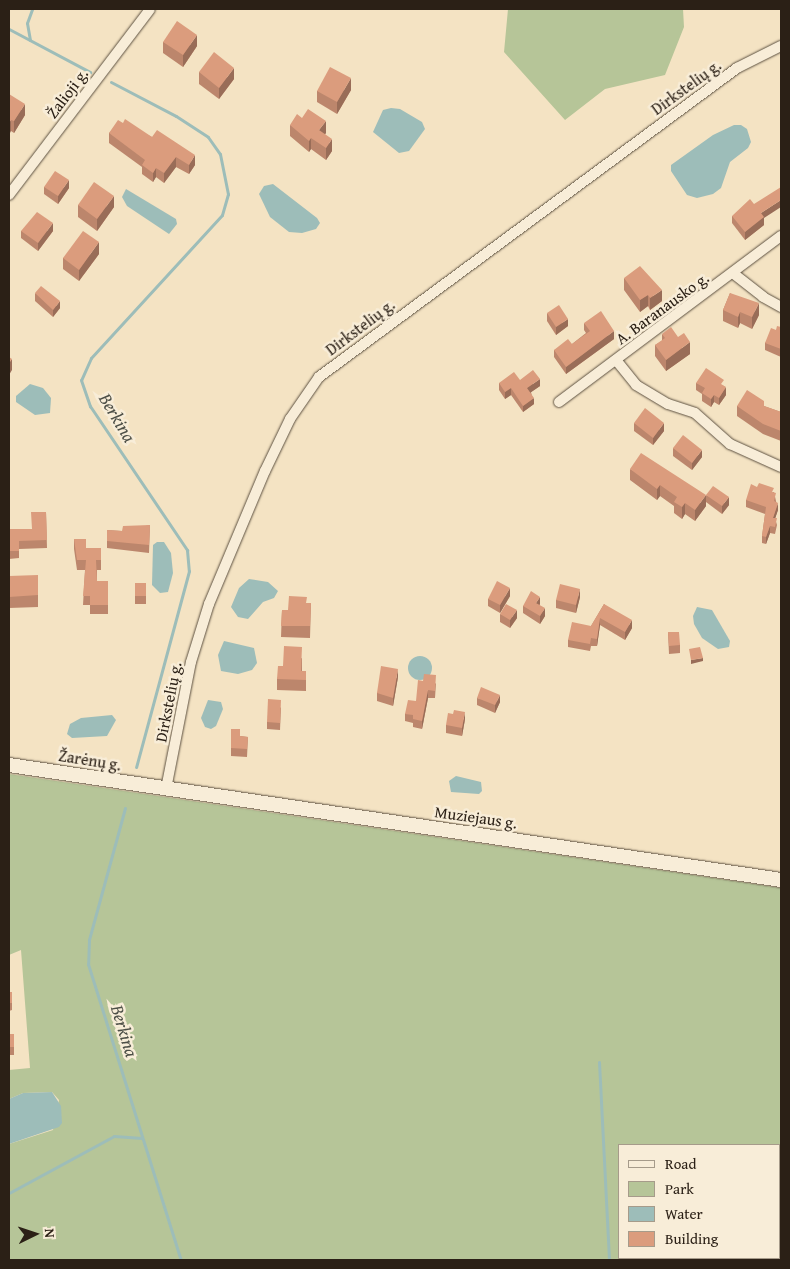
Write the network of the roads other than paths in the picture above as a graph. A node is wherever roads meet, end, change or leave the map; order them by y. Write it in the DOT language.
graph roads {
  1 [pos="150,9"];
  2 [pos="781,46"];
  3 [pos="9,195"];
  4 [pos="781,236"];
  5 [pos="734,274"];
  6 [pos="781,307"];
  7 [pos="616,360"];
  8 [pos="560,402"];
  9 [pos="781,467"];
  10 [pos="9,765"];
  11 [pos="166,790"];
  12 [pos="781,880"];
  1 -- 3 [label="street, Žalioji g."];
  2 -- 11 [label="street, Dirkstelių g."];
  4 -- 5 [label="street, A. Baranausko g."];
  5 -- 6 [label="street"];
  5 -- 7 [label="street, A. Baranausko g."];
  7 -- 8 [label="street, A. Baranausko g."];
  7 -- 9 [label="street"];
  10 -- 11 [label="main road, Žarėnų g."];
  11 -- 12 [label="main road, Muziejaus g."];
}
